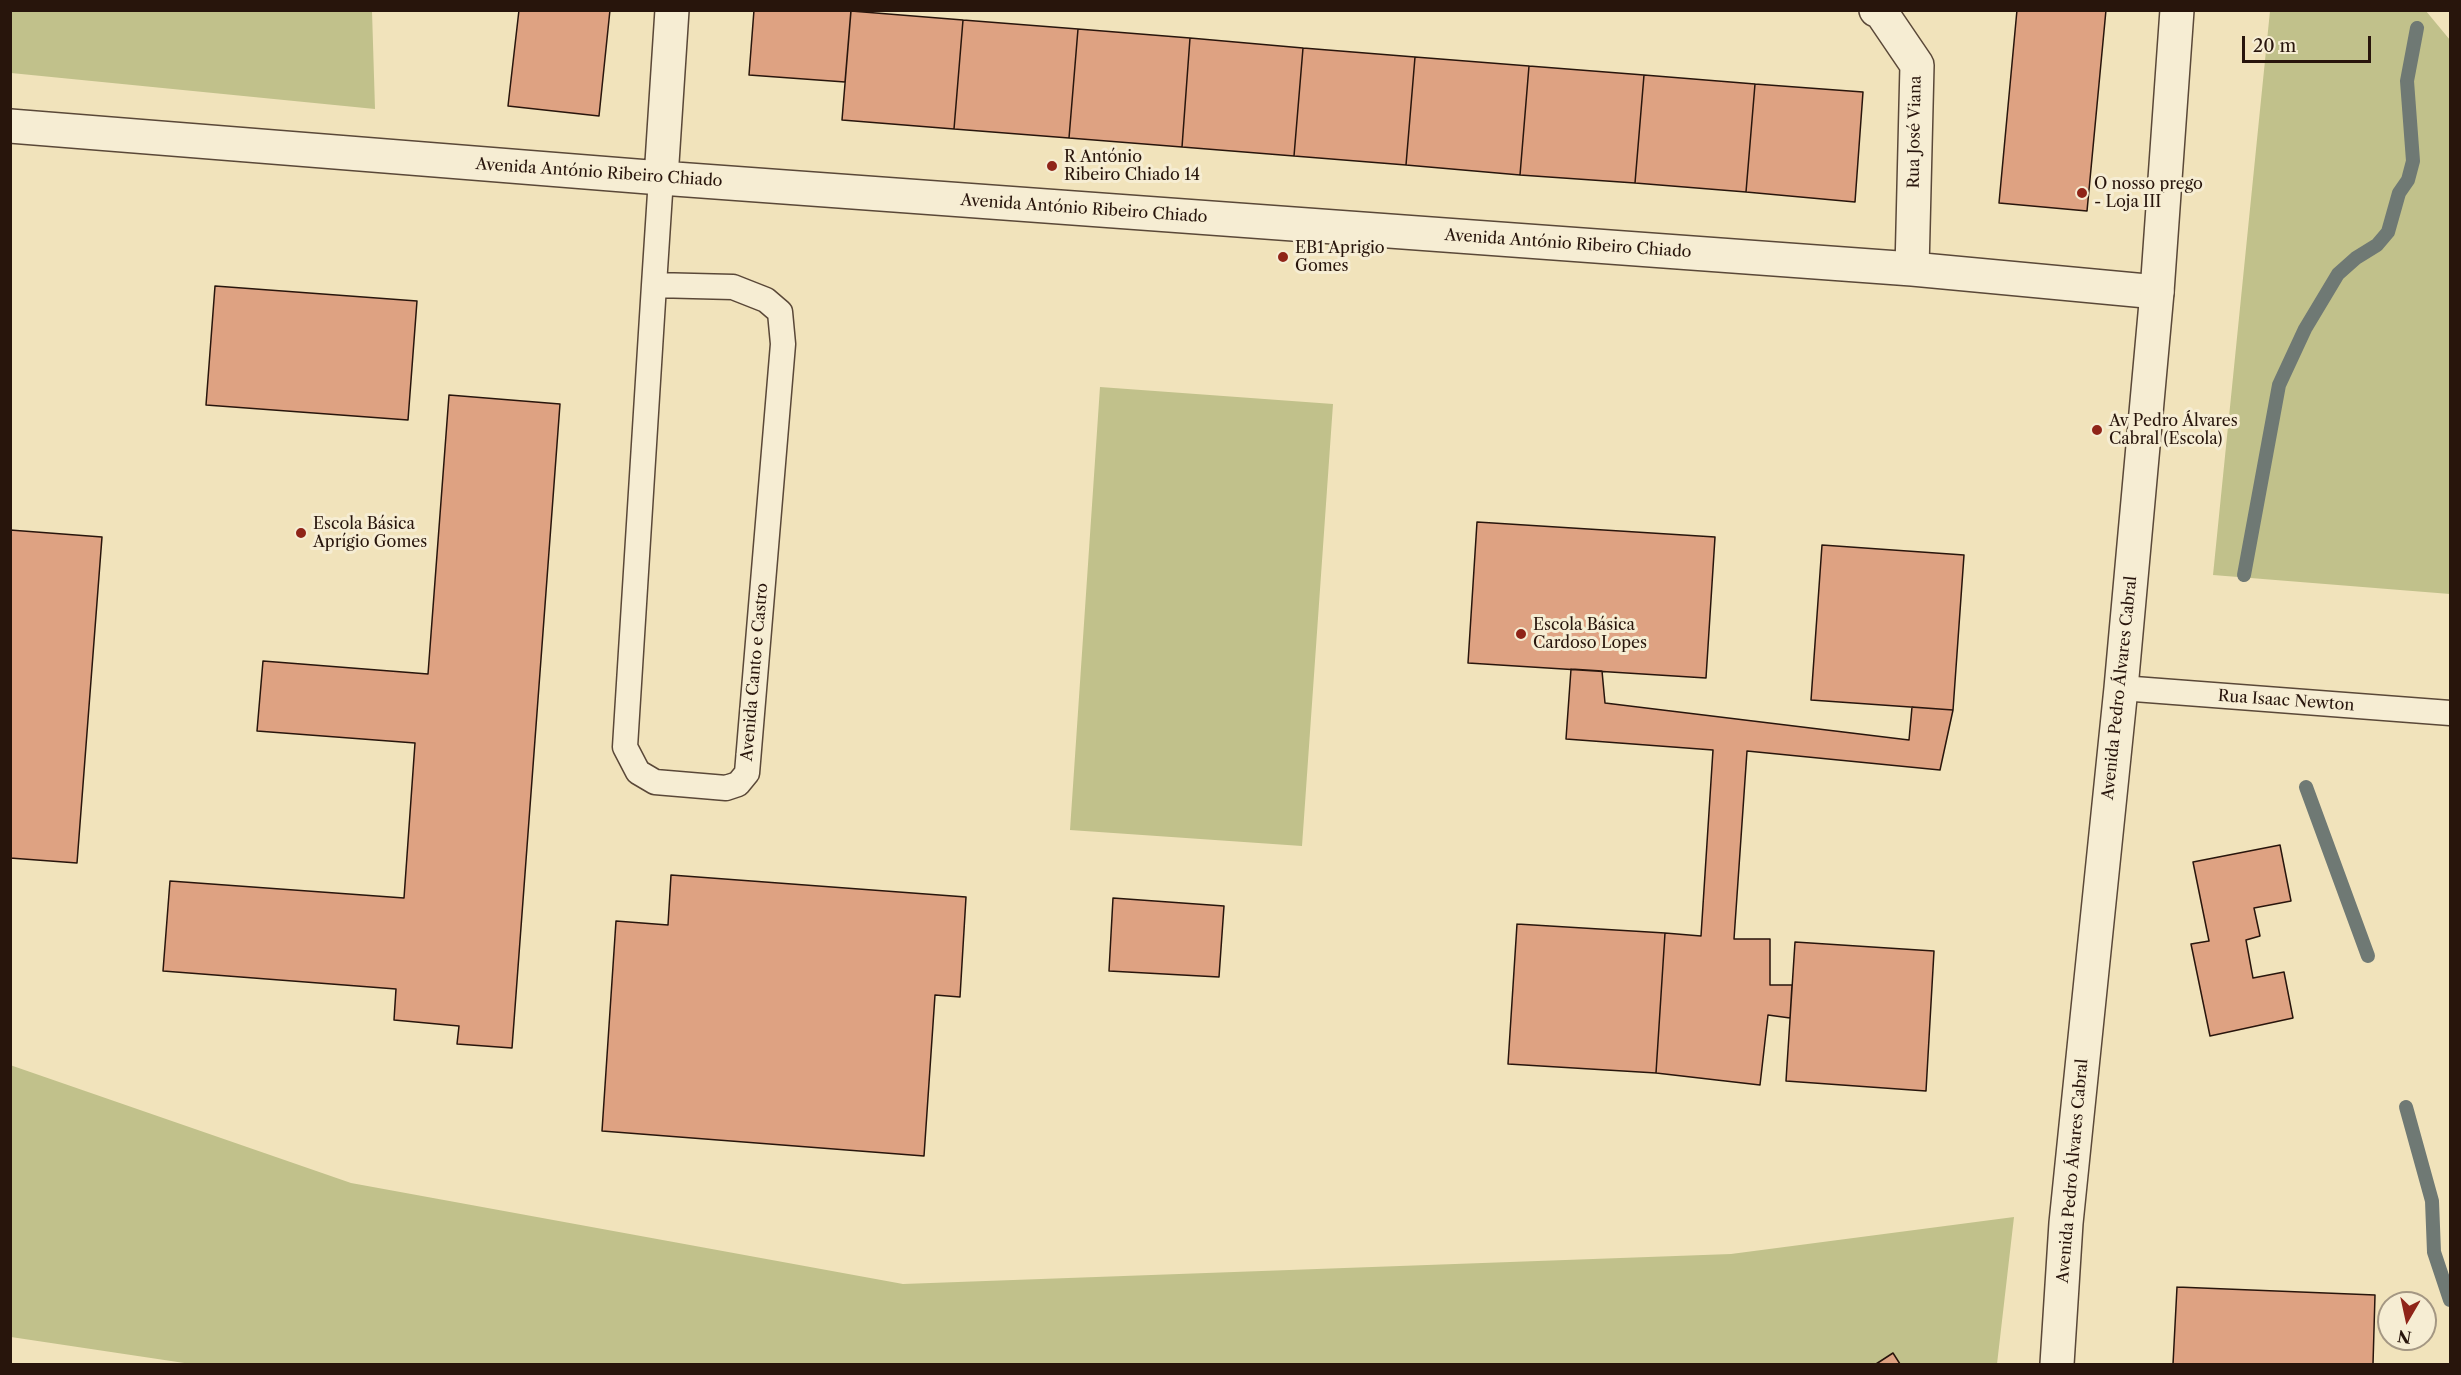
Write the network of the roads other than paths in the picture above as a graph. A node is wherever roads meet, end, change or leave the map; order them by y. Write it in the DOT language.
graph roads {
  1 [pos="672,10"];
  2 [pos="1876,10"];
  3 [pos="2177,10"];
  4 [pos="10,126"];
  5 [pos="661,178"];
  6 [pos="1912,268"];
  7 [pos="654,285"];
  8 [pos="2157,292"];
  9 [pos="2121,688"];
  10 [pos="2451,713"];
  11 [pos="2057,1365"];
  1 -- 5 [label="street, Avenida Canto e Castro"];
  2 -- 6 [label="street, Rua José Viana"];
  3 -- 8 [label="street, Avenida Pedro Álvares Cabral"];
  4 -- 5 [label="street, Avenida António Ribeiro Chiado"];
  5 -- 6 [label="street, Avenida António Ribeiro Chiado"];
  5 -- 7 [label="lane, Avenida Canto e Castro"];
  6 -- 8 [label="street, Avenida António Ribeiro Chiado"];
  7 -- 7 [label="lane, Avenida Canto e Castro"];
  8 -- 9 [label="street, Avenida Pedro Álvares Cabral"];
  9 -- 10 [label="lane, Rua Isaac Newton"];
  9 -- 11 [label="street, Avenida Pedro Álvares Cabral"];
}
